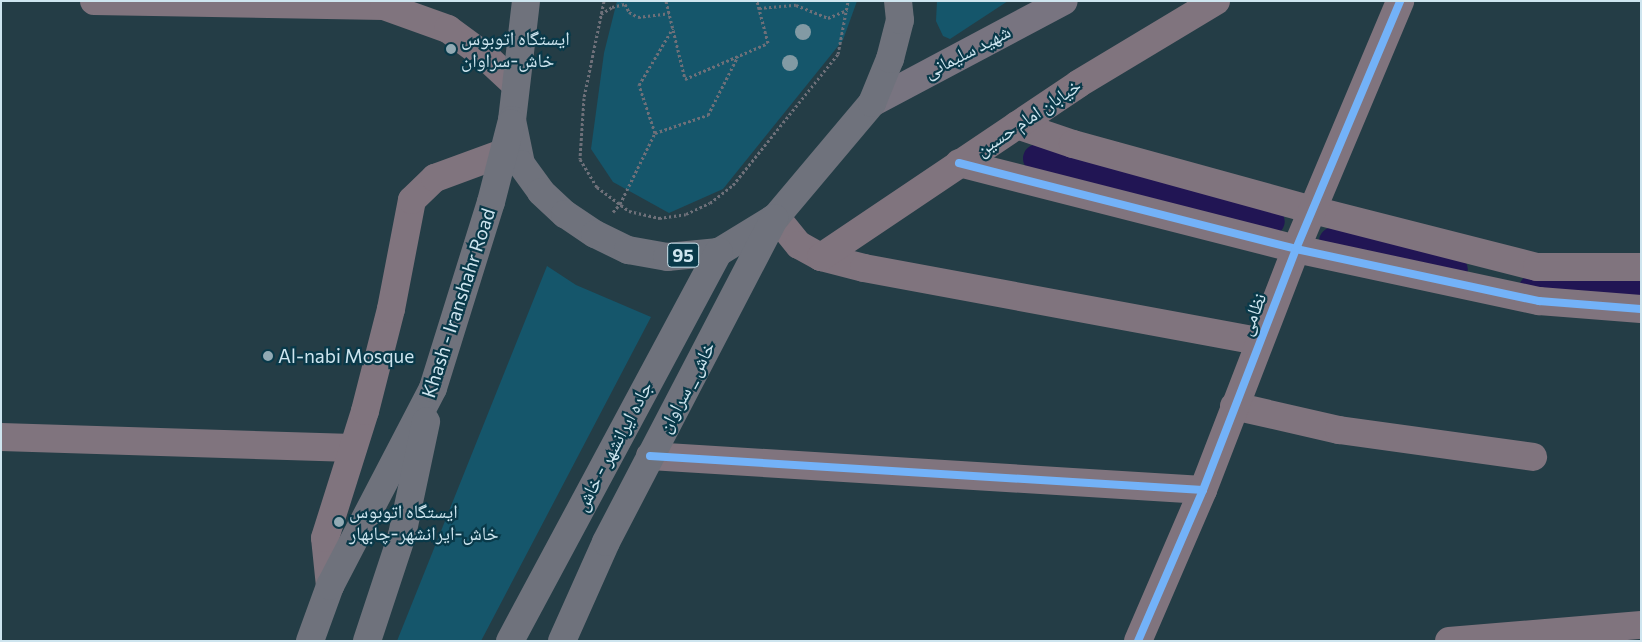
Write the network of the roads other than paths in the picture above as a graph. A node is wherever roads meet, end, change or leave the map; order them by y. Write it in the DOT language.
graph roads {
  1 [pos="94,1"];
  2 [pos="526,1"];
  3 [pos="898,1"];
  4 [pos="1064,1"];
  5 [pos="1216,1"];
  6 [pos="1400,1"];
  7 [pos="392,4"];
  8 [pos="515,84"];
  9 [pos="872,103"];
  10 [pos="512,120"];
  11 [pos="1016,125"];
  12 [pos="503,153"];
  13 [pos="959,163"];
  14 [pos="1312,210"];
  15 [pos="776,217"];
  16 [pos="1296,248"];
  17 [pos="719,252"];
  18 [pos="821,257"];
  19 [pos="1641,267"];
  20 [pos="1641,309"];
  21 [pos="1259,341"];
  22 [pos="433,388"];
  23 [pos="1234,406"];
  24 [pos="1,437"];
  25 [pos="353,448"];
  26 [pos="650,456"];
  27 [pos="1533,458"];
  28 [pos="1203,490"];
  29 [pos="330,586"];
  30 [pos="1641,625"];
  31 [pos="310,641"];
  32 [pos="367,641"];
  33 [pos="510,641"];
  34 [pos="562,641"];
  35 [pos="1138,641"];
  36 [pos="1449,641"];
  1 -- 7 [label="street"];
  2 -- 8 [label="highway, 95"];
  3 -- 9 [label="highway, 95"];
  4 -- 9 [label="main road, شهید سلیمانی"];
  5 -- 11 [label="street, خیابان امام حسین"];
  6 -- 14 [label="street, نظامی"];
  7 -- 8 [label="street"];
  8 -- 10 [label="highway, 95"];
  9 -- 15 [label="highway, 95"];
  10 -- 12 [label="highway, Khash - Iranshahr Road / 95"];
  10 -- 17 [label="highway, 95"];
  11 -- 13 [label="street, خیابان امام حسین"];
  11 -- 14 [label="street"];
  12 -- 22 [label="highway, Khash - Iranshahr Road / 95"];
  12 -- 25 [label="street"];
  13 -- 16 [label="street"];
  13 -- 18 [label="street, خیابان امام حسین"];
  14 -- 16 [label="street, نظامی"];
  14 -- 19 [label="street"];
  15 -- 17 [label="highway, 95"];
  15 -- 18 [label="street"];
  15 -- 26 [label="highway, خاش _ سراوان"];
  16 -- 20 [label="street"];
  16 -- 21 [label="street, نظامی"];
  17 -- 33 [label="highway, جاده ایرانشهر - خاش / 95"];
  18 -- 21 [label="street"];
  21 -- 23 [label="street, نظامی"];
  22 -- 29 [label="highway, Khash - Iranshahr Road / 95"];
  22 -- 32 [label="highway"];
  23 -- 27 [label="street"];
  23 -- 28 [label="street, نظامی"];
  24 -- 25 [label="street"];
  25 -- 29 [label="street"];
  26 -- 28 [label="street"];
  26 -- 34 [label="highway, خاش _ سراوان"];
  28 -- 35 [label="street, نظامی"];
  29 -- 31 [label="highway, Khash - Iranshahr Road / 95"];
  30 -- 36 [label="street"];
}
